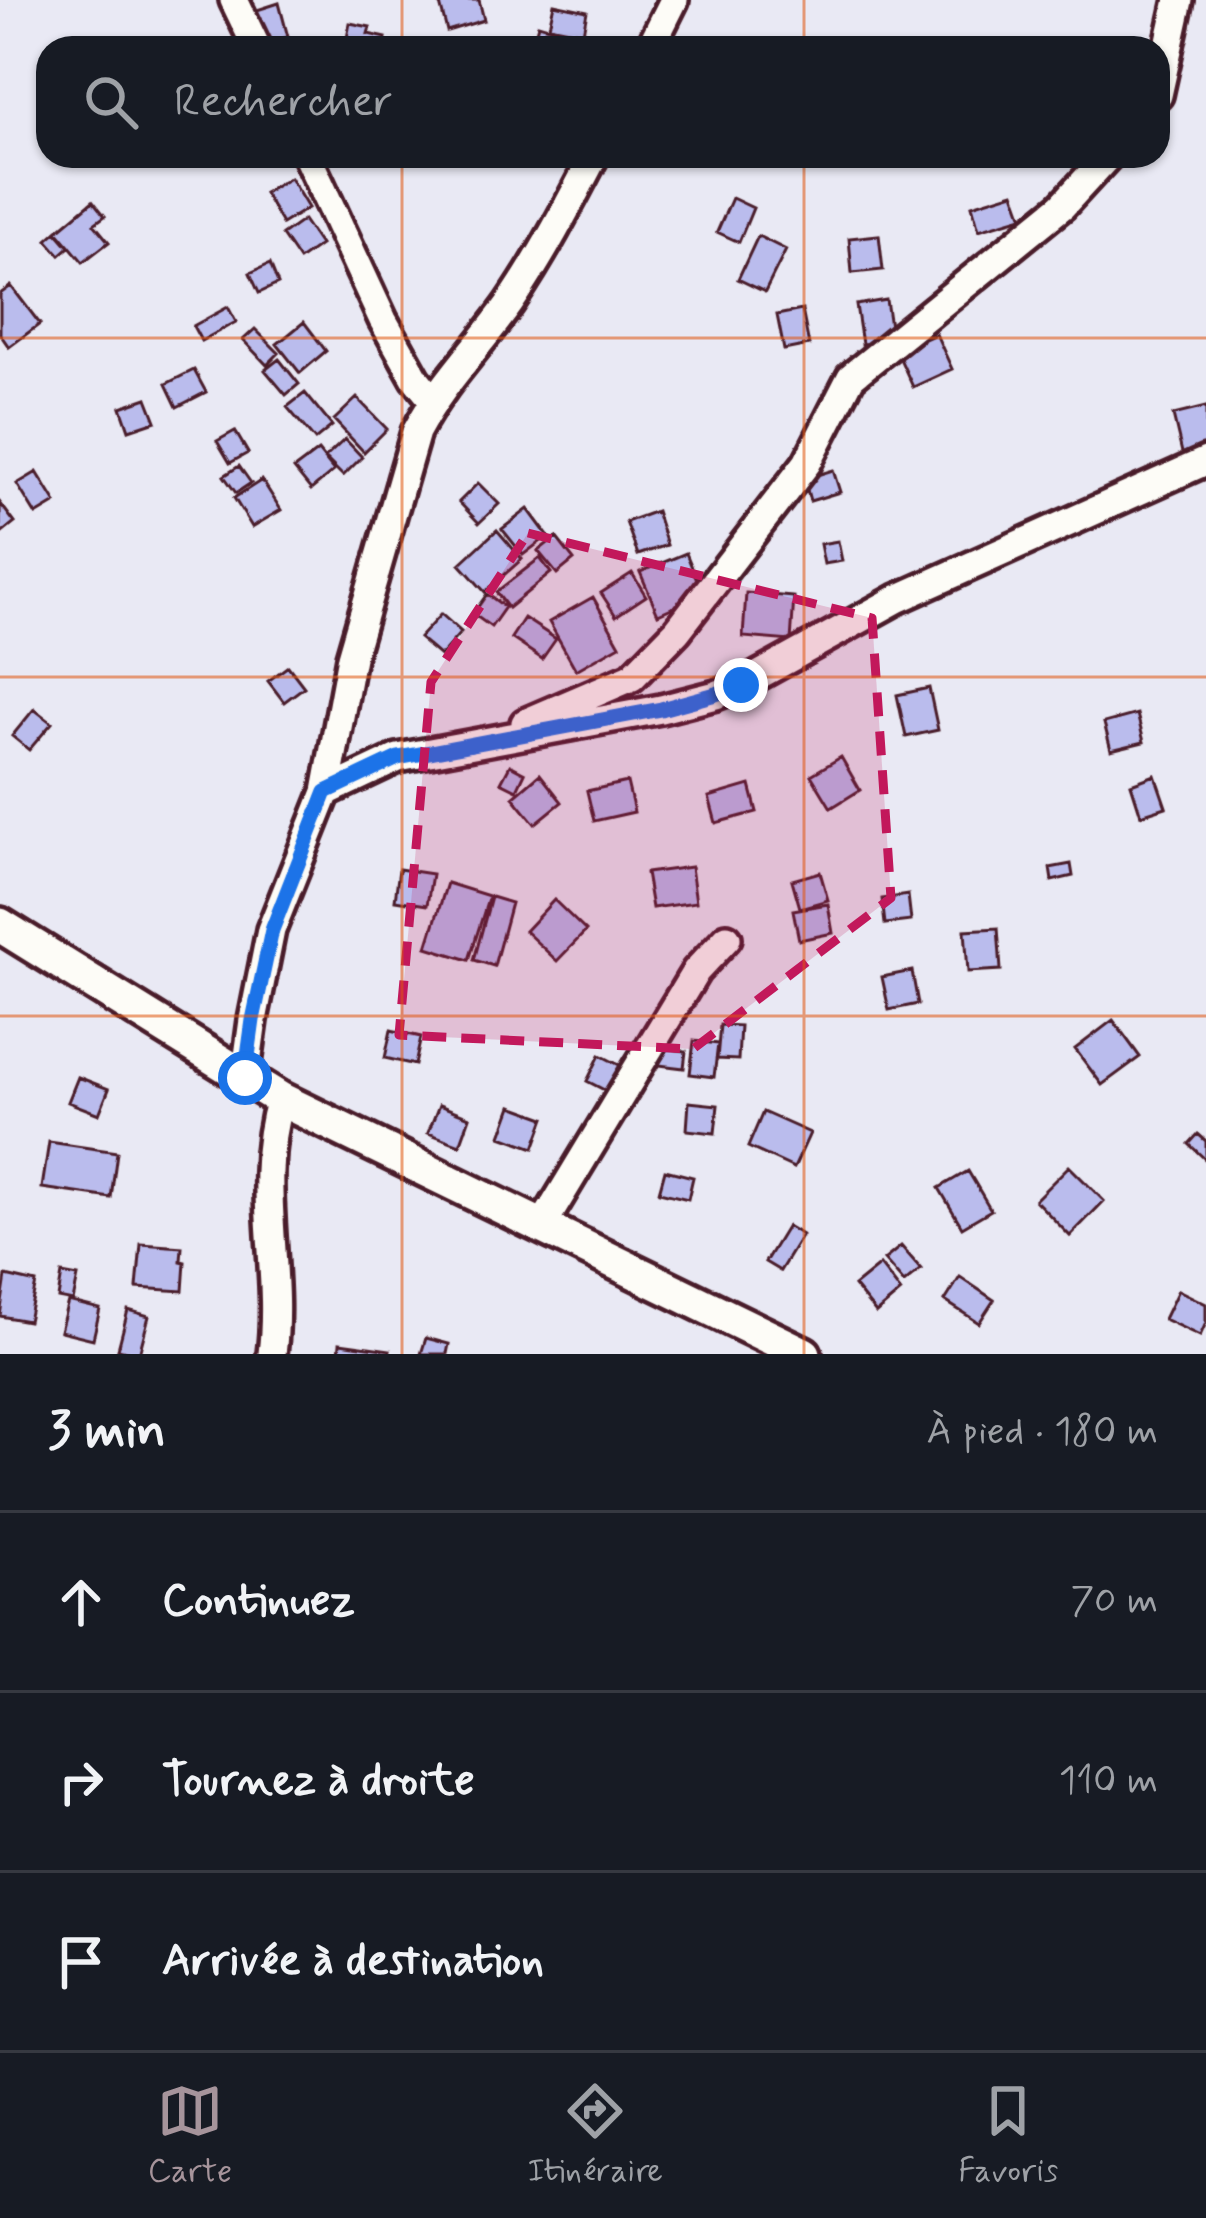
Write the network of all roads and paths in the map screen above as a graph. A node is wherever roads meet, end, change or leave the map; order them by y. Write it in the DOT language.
graph roads {
  1 [pos="234,0"];
  2 [pos="674,0"];
  3 [pos="1179,0"];
  4 [pos="250,36"];
  5 [pos="656,36"];
  6 [pos="1170,41"];
  7 [pos="313,168"];
  8 [pos="588,168"];
  9 [pos="1097,168"];
  10 [pos="433,400"];
  11 [pos="1206,461"];
  12 [pos="486,740"];
  13 [pos="326,792"];
  14 [pos="0,925"];
  15 [pos="728,938"];
  16 [pos="245,1078"];
  17 [pos="280,1099"];
  18 [pos="542,1226"];
  19 [pos="272,1354"];
  20 [pos="804,1354"];
  1 -- 4 [label="street"];
  2 -- 5 [label="street"];
  3 -- 6 [label="street"];
  7 -- 10 [label="street"];
  8 -- 10 [label="street"];
  9 -- 12 [label="street"];
  10 -- 13 [label="street"];
  11 -- 12 [label="street"];
  12 -- 13 [label="street"];
  13 -- 16 [label="street"];
  14 -- 16 [label="street"];
  15 -- 18 [label="street"];
  16 -- 17 [label="street"];
  17 -- 18 [label="street"];
  17 -- 19 [label="street"];
  18 -- 20 [label="street"];
}
